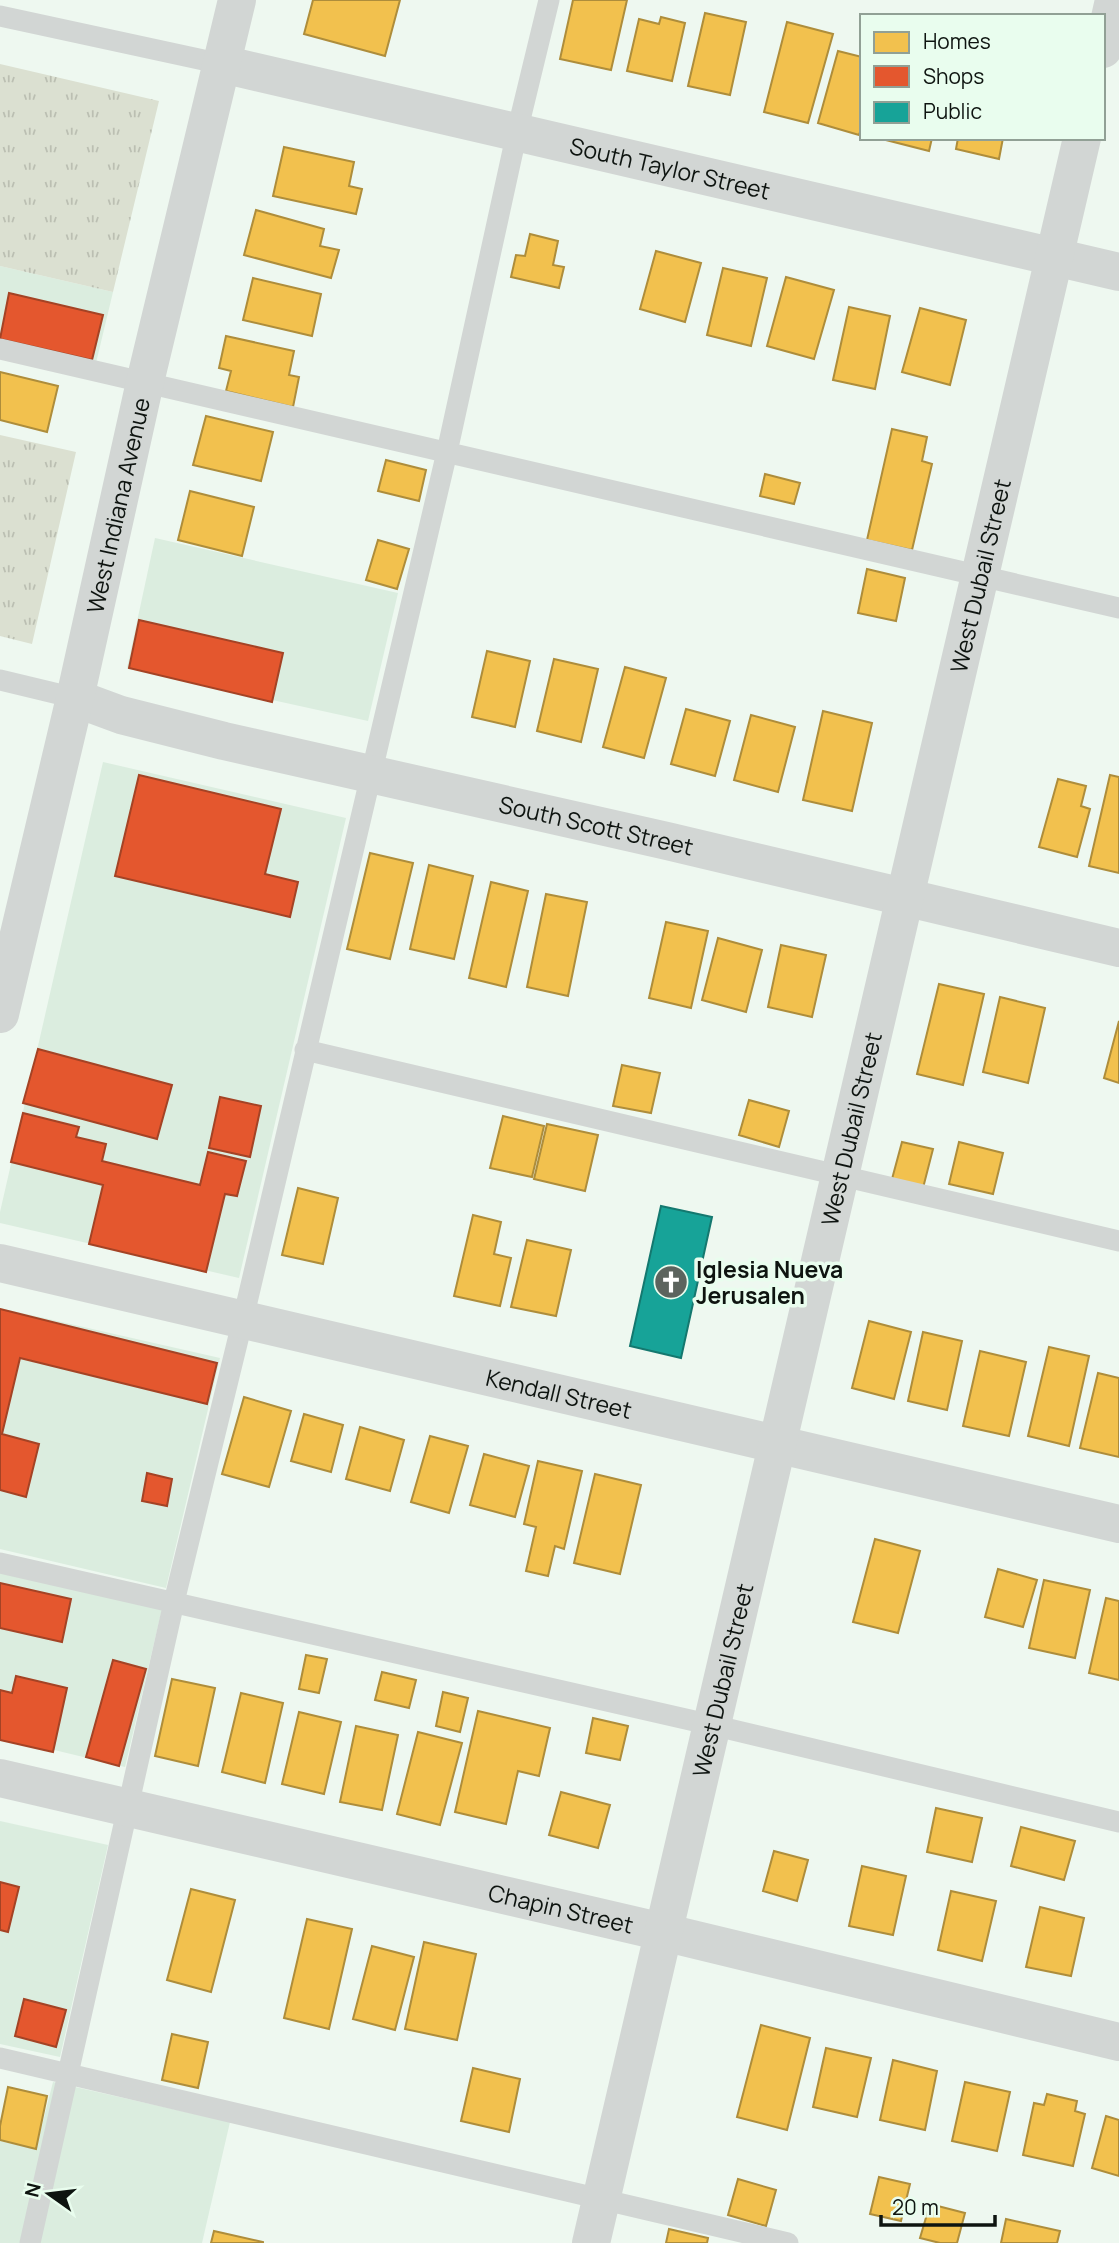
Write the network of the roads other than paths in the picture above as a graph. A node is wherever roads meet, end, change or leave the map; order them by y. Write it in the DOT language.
graph roads {
  1 [pos="237,0"];
  2 [pos="549,0"];
  3 [pos="1114,0"];
  4 [pos="0,16"];
  5 [pos="1105,40"];
  6 [pos="222,64"];
  7 [pos="517,132"];
  8 [pos="1082,140"];
  9 [pos="1054,257"];
  10 [pos="1119,272"];
  11 [pos="0,349"];
  12 [pos="145,382"];
  13 [pos="446,452"];
  14 [pos="980,576"];
  15 [pos="1119,608"];
  16 [pos="0,680"];
  17 [pos="75,698"];
  18 [pos="369,774"];
  19 [pos="905,899"];
  20 [pos="1119,948"];
  21 [pos="0,1014"];
  22 [pos="305,1050"];
  23 [pos="840,1176"];
  24 [pos="1119,1241"];
  25 [pos="0,1263"];
  26 [pos="243,1319"];
  27 [pos="778,1445"];
  28 [pos="1119,1524"];
  29 [pos="0,1563"];
  30 [pos="174,1602"];
  31 [pos="712,1725"];
  32 [pos="0,1778"];
  33 [pos="127,1807"];
  34 [pos="1119,1822"];
  35 [pos="663,1932"];
  36 [pos="1119,2042"];
  37 [pos="0,2058"];
  38 [pos="68,2073"];
  39 [pos="601,2200"];
  40 [pos="30,2243"];
  41 [pos="591,2243"];
  42 [pos="788,2243"];
  1 -- 6 [label="street, West Indiana Avenue"];
  2 -- 7 [label="lane"];
  3 -- 5 [label="street"];
  4 -- 6 [label="lane"];
  6 -- 7 [label="street, South Taylor Street"];
  6 -- 12 [label="street, West Indiana Avenue"];
  7 -- 9 [label="street, South Taylor Street"];
  7 -- 13 [label="lane"];
  8 -- 9 [label="street, West Dubail Street"];
  9 -- 10 [label="street, South Taylor Street"];
  9 -- 14 [label="street, West Dubail Street"];
  11 -- 12 [label="lane"];
  12 -- 13 [label="lane"];
  12 -- 17 [label="street, West Indiana Avenue"];
  13 -- 14 [label="lane"];
  13 -- 18 [label="lane"];
  14 -- 15 [label="lane"];
  14 -- 19 [label="street, West Dubail Street"];
  16 -- 17 [label="lane"];
  17 -- 18 [label="street, South Scott Street"];
  17 -- 21 [label="street, West Indiana Avenue"];
  18 -- 19 [label="street, South Scott Street"];
  18 -- 22 [label="lane"];
  19 -- 20 [label="street, South Scott Street"];
  19 -- 23 [label="street, West Dubail Street"];
  22 -- 23 [label="lane"];
  22 -- 26 [label="lane"];
  23 -- 24 [label="lane"];
  23 -- 27 [label="street, West Dubail Street"];
  25 -- 26 [label="street, Kendall Street"];
  26 -- 27 [label="street, Kendall Street"];
  26 -- 30 [label="lane"];
  27 -- 28 [label="street, Kendall Street"];
  27 -- 31 [label="street, West Dubail Street"];
  29 -- 30 [label="lane"];
  30 -- 31 [label="lane"];
  30 -- 33 [label="lane"];
  31 -- 34 [label="lane"];
  31 -- 35 [label="street, West Dubail Street"];
  32 -- 33 [label="street, Chapin Street"];
  33 -- 35 [label="street, Chapin Street"];
  33 -- 38 [label="lane"];
  35 -- 36 [label="street, Chapin Street"];
  35 -- 39 [label="street, West Dubail Street"];
  37 -- 38 [label="lane"];
  38 -- 39 [label="lane"];
  38 -- 40 [label="lane"];
  39 -- 41 [label="street, West Dubail Street"];
  39 -- 42 [label="lane"];
}
